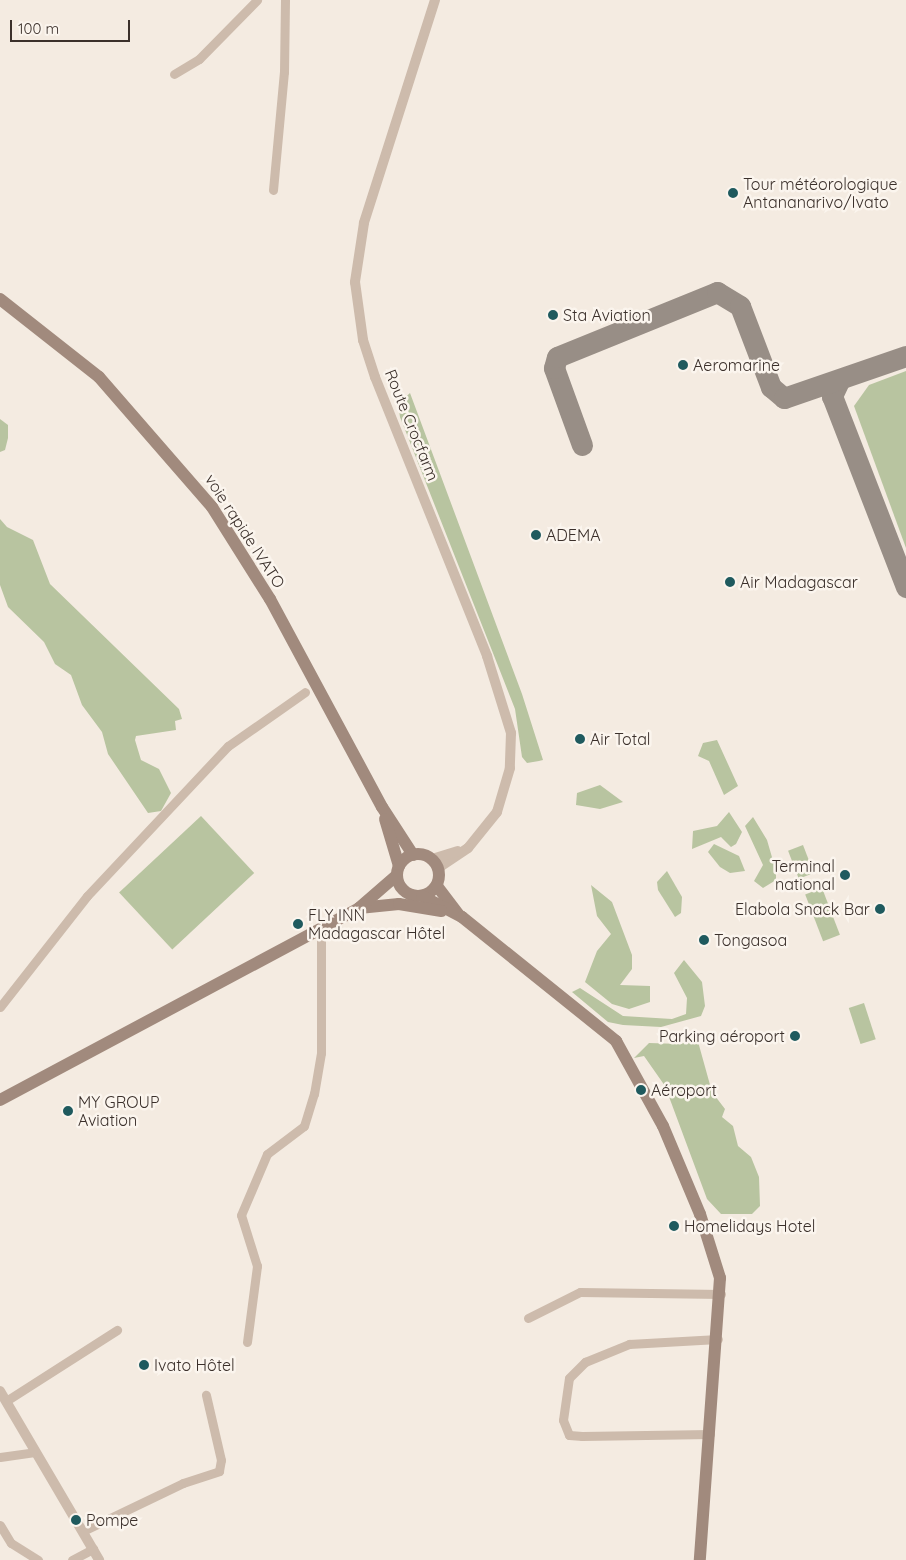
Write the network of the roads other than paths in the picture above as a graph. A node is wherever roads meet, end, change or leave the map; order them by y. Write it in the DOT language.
graph roads {
  1 [pos="257,0"];
  2 [pos="285,0"];
  3 [pos="434,0"];
  4 [pos="174,74"];
  5 [pos="273,190"];
  6 [pos="0,299"];
  7 [pos="305,692"];
  8 [pos="382,807"];
  9 [pos="414,855"];
  10 [pos="435,864"];
  11 [pos="398,870"];
  12 [pos="437,886"];
  13 [pos="417,896"];
  14 [pos="359,908"];
  15 [pos="461,917"];
  16 [pos="321,928"];
  17 [pos="0,1006"];
  18 [pos="0,1100"];
  19 [pos="721,1294"];
  20 [pos="528,1318"];
  21 [pos="117,1330"];
  22 [pos="718,1339"];
  23 [pos="247,1342"];
  24 [pos="0,1391"];
  25 [pos="206,1395"];
  26 [pos="6,1401"];
  27 [pos="710,1434"];
  28 [pos="35,1452"];
  29 [pos="0,1457"];
  30 [pos="0,1525"];
  31 [pos="83,1532"];
  32 [pos="93,1549"];
  33 [pos="38,1560"];
  34 [pos="72,1560"];
  35 [pos="99,1560"];
  36 [pos="700,1560"];
  1 -- 4 [label="street"];
  2 -- 5 [label="street"];
  3 -- 10 [label="street, Route Crocfarm"];
  6 -- 8 [label="main road, voie rapide IVATO"];
  7 -- 17 [label="street"];
  8 -- 9 [label="main road"];
  8 -- 11 [label="main road"];
  9 -- 10 [label="main road"];
  9 -- 11 [label="main road"];
  10 -- 12 [label="main road"];
  11 -- 13 [label="main road"];
  11 -- 14 [label="main road"];
  12 -- 13 [label="main road"];
  12 -- 15 [label="main road"];
  13 -- 14 [label="main road"];
  13 -- 15 [label="main road"];
  14 -- 15 [label="main road"];
  14 -- 16 [label="main road"];
  15 -- 19 [label="main road"];
  16 -- 18 [label="main road"];
  16 -- 23 [label="street"];
  19 -- 20 [label="street"];
  19 -- 22 [label="main road"];
  21 -- 26 [label="street"];
  22 -- 27 [label="main road"];
  22 -- 27 [label="street"];
  24 -- 26 [label="street"];
  25 -- 31 [label="street"];
  26 -- 28 [label="street"];
  27 -- 36 [label="main road"];
  28 -- 29 [label="street"];
  28 -- 31 [label="street"];
  30 -- 33 [label="street"];
  31 -- 32 [label="street"];
  32 -- 34 [label="street"];
  32 -- 35 [label="street"];
}
